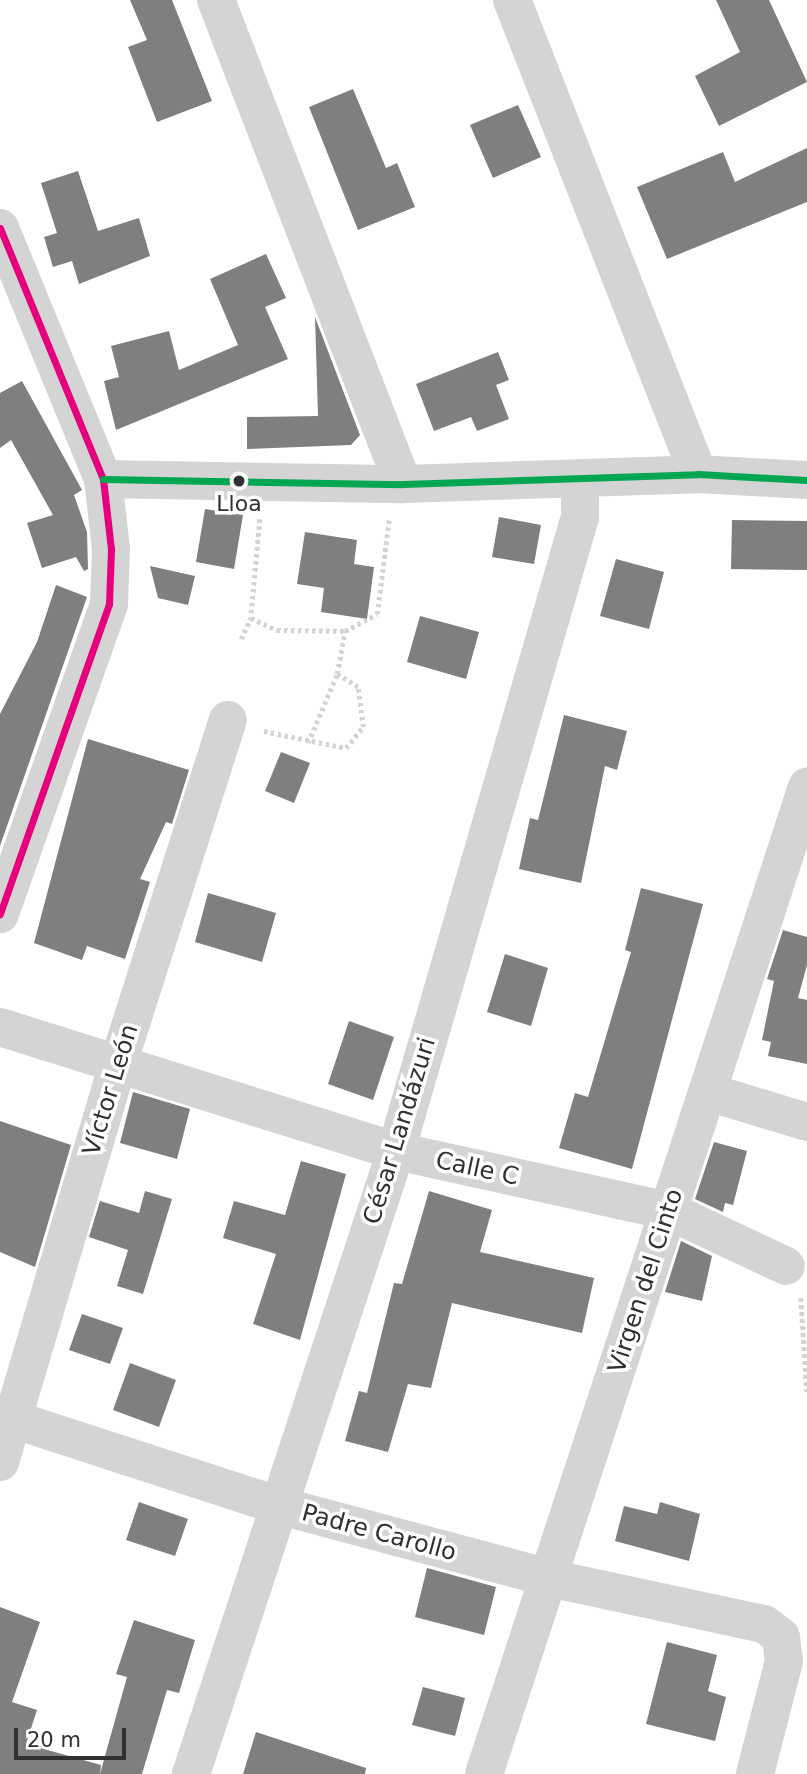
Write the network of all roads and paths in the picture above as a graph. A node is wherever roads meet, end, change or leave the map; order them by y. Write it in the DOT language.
graph roads {
  1 [pos="216,0"];
  2 [pos="512,0"];
  3 [pos="0,228"];
  4 [pos="698,474"];
  5 [pos="103,479"];
  6 [pos="580,480"];
  7 [pos="807,480"];
  8 [pos="263,482"];
  9 [pos="398,484"];
  10 [pos="251,618"];
  11 [pos="345,631"];
  12 [pos="241,639"];
  13 [pos="337,674"];
  14 [pos="228,720"];
  15 [pos="308,743"];
  16 [pos="807,787"];
  17 [pos="0,914"];
  18 [pos="0,1027"];
  19 [pos="119,1061"];
  20 [pos="708,1092"];
  21 [pos="807,1122"];
  22 [pos="396,1151"];
  23 [pos="669,1211"];
  24 [pos="786,1266"];
  25 [pos="807,1392"];
  26 [pos="7,1418"];
  27 [pos="0,1462"];
  28 [pos="277,1505"];
  29 [pos="549,1578"];
  30 [pos="191,1774"];
  31 [pos="484,1774"];
  32 [pos="755,1774"];
  1 -- 9 [label="street"];
  2 -- 4 [label="street"];
  3 -- 5 [label="street"];
  4 -- 6 [label="street"];
  4 -- 7 [label="street"];
  5 -- 8 [label="street"];
  5 -- 17 [label="street"];
  6 -- 9 [label="street"];
  6 -- 22 [label="street, César Landázuri"];
  8 -- 9 [label="street"];
  8 -- 10 [label="path"];
  9 -- 11 [label="path"];
  10 -- 11 [label="path"];
  10 -- 12 [label="path"];
  11 -- 13 [label="path"];
  13 -- 15 [label="path"];
  13 -- 15 [label="path"];
  14 -- 15 [label="path"];
  14 -- 19 [label="street, Víctor León"];
  16 -- 20 [label="street, Virgen del Cinto"];
  18 -- 19 [label="street, Calle C"];
  19 -- 22 [label="street, Calle C"];
  19 -- 26 [label="street, Víctor León"];
  20 -- 21 [label="street"];
  20 -- 23 [label="street, Virgen del Cinto"];
  22 -- 23 [label="street, Calle C"];
  22 -- 28 [label="street, César Landázuri"];
  23 -- 24 [label="street, Calle C"];
  23 -- 29 [label="street, Virgen del Cinto"];
  24 -- 25 [label="path"];
  26 -- 27 [label="street, Víctor León"];
  26 -- 28 [label="street, Padre Carollo"];
  28 -- 29 [label="street, Padre Carollo"];
  28 -- 30 [label="street, César Landázuri"];
  29 -- 31 [label="street, Virgen del Cinto"];
  29 -- 32 [label="street, Padre Carollo"];
}
